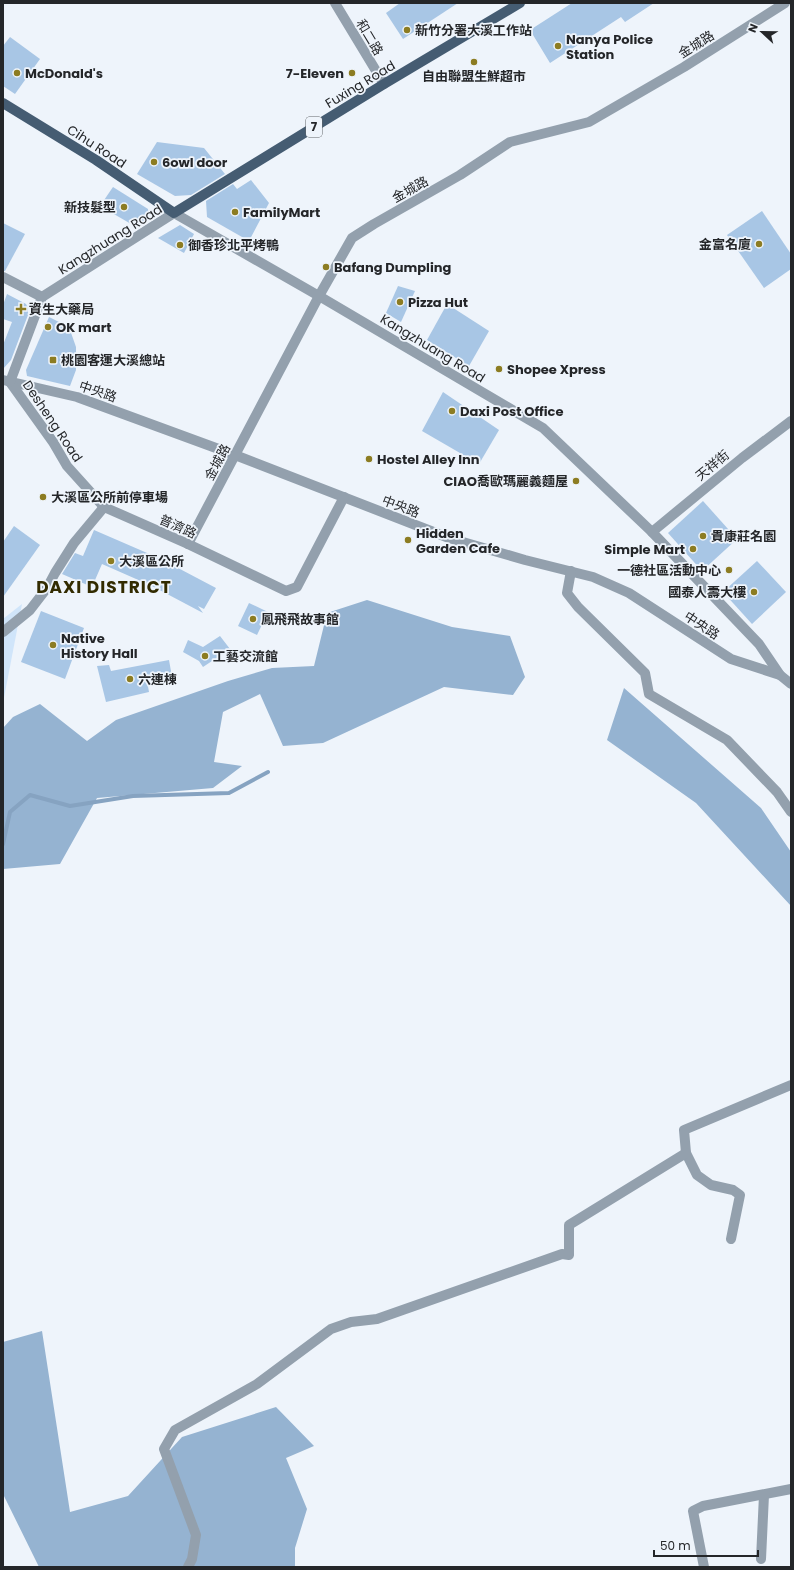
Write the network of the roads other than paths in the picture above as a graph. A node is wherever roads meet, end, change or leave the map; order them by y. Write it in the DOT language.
graph roads {
  1 [pos="335,3"];
  2 [pos="520,3"];
  3 [pos="785,3"];
  4 [pos="384,84"];
  5 [pos="3,102"];
  6 [pos="174,213"];
  7 [pos="3,277"];
  8 [pos="319,296"];
  9 [pos="42,297"];
  10 [pos="7,381"];
  11 [pos="791,420"];
  12 [pos="235,455"];
  13 [pos="344,497"];
  14 [pos="104,507"];
  15 [pos="652,532"];
  16 [pos="188,544"];
  17 [pos="571,571"];
  18 [pos="3,632"];
  19 [pos="780,675"];
  20 [pos="791,684"];
  21 [pos="791,812"];
  22 [pos="791,1085"];
  23 [pos="686,1153"];
  24 [pos="731,1239"];
  25 [pos="791,1489"];
  26 [pos="764,1495"];
  27 [pos="761,1559"];
  28 [pos="188,1567"];
  29 [pos="704,1567"];
  1 -- 4 [label="street, 和二路"];
  2 -- 4 [label="main road, Fuxing Road / 7"];
  3 -- 8 [label="street, 金城路"];
  4 -- 6 [label="main road, Fuxing Road / 7"];
  5 -- 6 [label="main road, Cihu Road"];
  6 -- 8 [label="street, Kangzhuang Road"];
  6 -- 9 [label="street, Kangzhuang Road"];
  7 -- 9 [label="street"];
  8 -- 12 [label="street, 金城路"];
  8 -- 15 [label="street, Kangzhuang Road"];
  9 -- 10 [label="street, Desheng Road"];
  10 -- 12 [label="street, 中央路"];
  10 -- 14 [label="street, Desheng Road"];
  11 -- 15 [label="street, 天祥街"];
  12 -- 13 [label="street, 中央路"];
  12 -- 16 [label="street, 金城路"];
  13 -- 16 [label="street, 普濟路"];
  13 -- 17 [label="street, 中央路"];
  14 -- 16 [label="street, 普濟路"];
  14 -- 18 [label="street"];
  15 -- 19 [label="street, Kangzhuang Road"];
  17 -- 19 [label="street, 中央路"];
  17 -- 21 [label="street"];
  19 -- 20 [label="street, Kangzhuang Road"];
  22 -- 23 [label="street"];
  23 -- 24 [label="street"];
  23 -- 28 [label="street"];
  25 -- 26 [label="street"];
  26 -- 27 [label="street"];
  26 -- 29 [label="street"];
}
